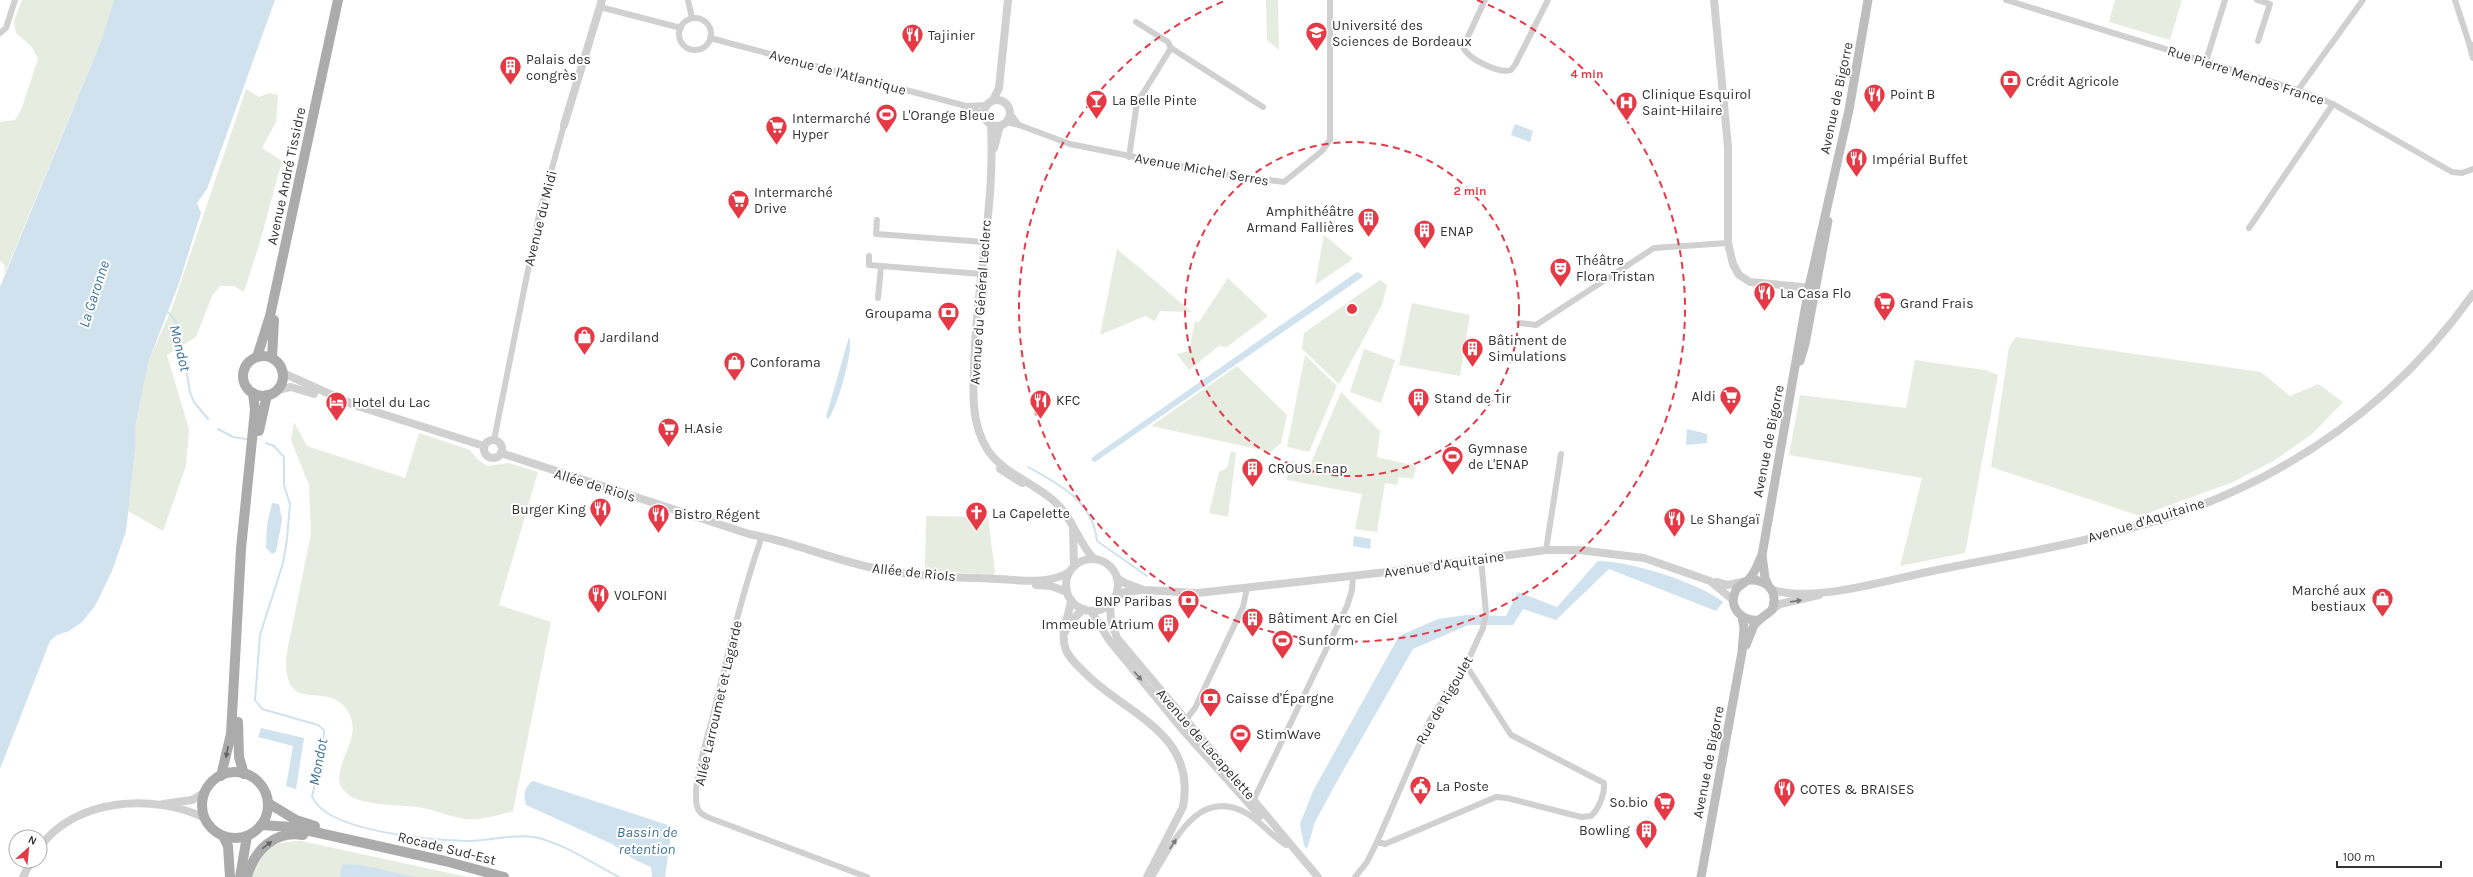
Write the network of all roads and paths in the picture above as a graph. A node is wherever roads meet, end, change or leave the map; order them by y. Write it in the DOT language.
graph roads {
  1 [pos="15,0"];
  2 [pos="338,0"];
  3 [pos="345,0"];
  4 [pos="688,0"];
  5 [pos="1008,0"];
  6 [pos="1330,0"];
  7 [pos="1485,0"];
  8 [pos="1548,0"];
  9 [pos="1714,0"];
  10 [pos="1868,0"];
  11 [pos="2006,0"];
  12 [pos="2225,0"];
  13 [pos="2257,0"];
  14 [pos="2363,0"];
  15 [pos="2455,0"];
  16 [pos="601,4"];
  17 [pos="692,18"];
  18 [pos="1136,22"];
  19 [pos="680,28"];
  20 [pos="2,32"];
  21 [pos="710,38"];
  22 [pos="2258,41"];
  23 [pos="2471,45"];
  24 [pos="1171,48"];
  25 [pos="2473,58"];
  26 [pos="2206,61"];
  27 [pos="999,88"];
  28 [pos="2298,90"];
  29 [pos="993,100"];
  30 [pos="1004,102"];
  31 [pos="2333,104"];
  32 [pos="986,105"];
  33 [pos="966,106"];
  34 [pos="1263,107"];
  35 [pos="1010,113"];
  36 [pos="984,114"];
  37 [pos="1003,124"];
  38 [pos="564,125"];
  39 [pos="991,125"];
  40 [pos="1019,125"];
  41 [pos="992,155"];
  42 [pos="1129,157"];
  43 [pos="2473,169"];
  44 [pos="1829,201"];
  45 [pos="877,220"];
  46 [pos="2250,228"];
  47 [pos="984,242"];
  48 [pos="1728,243"];
  49 [pos="869,256"];
  50 [pos="881,267"];
  51 [pos="981,274"];
  52 [pos="1811,288"];
  53 [pos="2473,294"];
  54 [pos="878,298"];
  55 [pos="1519,323"];
  56 [pos="1807,334"];
  57 [pos="257,357"];
  58 [pos="272,358"];
  59 [pos="283,373"];
  60 [pos="1794,380"];
  61 [pos="277,390"];
  62 [pos="253,393"];
  63 [pos="267,395"];
  64 [pos="354,404"];
  65 [pos="494,440"];
  66 [pos="484,446"];
  67 [pos="501,453"];
  68 [pos="1562,454"];
  69 [pos="1072,527"];
  70 [pos="762,536"];
  71 [pos="1546,550"];
  72 [pos="1762,555"];
  73 [pos="1094,559"];
  74 [pos="1481,559"];
  75 [pos="1072,569"];
  76 [pos="1352,576"];
  77 [pos="1117,578"];
  78 [pos="1747,580"];
  79 [pos="1710,581"];
  80 [pos="1247,588"];
  81 [pos="1770,588"];
  82 [pos="1144,590"];
  83 [pos="1067,592"];
  84 [pos="1821,594"];
  85 [pos="1071,600"];
  86 [pos="1112,600"];
  87 [pos="1733,600"];
  88 [pos="1088,610"];
  89 [pos="1772,610"];
  90 [pos="1742,617"];
  91 [pos="1759,620"];
  92 [pos="1062,636"];
  93 [pos="1742,652"];
  94 [pos="1466,665"];
  95 [pos="1185,721"];
  96 [pos="244,774"];
  97 [pos="221,776"];
  98 [pos="204,793"];
  99 [pos="1254,799"];
  100 [pos="268,804"];
  101 [pos="155,805"];
  102 [pos="205,818"];
  103 [pos="262,826"];
  104 [pos="223,836"];
  105 [pos="247,836"];
  106 [pos="48,839"];
  107 [pos="1378,842"];
  108 [pos="1286,845"];
  109 [pos="384,848"];
  110 [pos="1367,862"];
  111 [pos="230,877"];
  112 [pos="240,877"];
  113 [pos="247,877"];
  114 [pos="504,877"];
  115 [pos="867,877"];
  116 [pos="1147,877"];
  117 [pos="1152,877"];
  118 [pos="1310,877"];
  119 [pos="1318,877"];
  120 [pos="1355,877"];
  121 [pos="1361,877"];
  122 [pos="1700,877"];
  1 -- 20 [label="street"];
  2 -- 57 [label="main road, Avenue André Tissidre"];
  3 -- 58 [label="main road, Avenue André Tissidre"];
  4 -- 17 [label="street"];
  5 -- 27 [label="street"];
  6 -- 42 [label="street, Avenue Michel Serres"];
  7 -- 8 [label="street"];
  9 -- 48 [label="street"];
  10 -- 44 [label="main road, Avenue de Bigorre"];
  11 -- 26 [label="street, Rue Pierre Mendes France"];
  12 -- 26 [label="street"];
  13 -- 22 [label="street"];
  14 -- 28 [label="street"];
  15 -- 23 [label="street"];
  16 -- 19 [label="street"];
  16 -- 38 [label="street, Avenue du Midi"];
  17 -- 19 [label="street"];
  17 -- 21 [label="street"];
  18 -- 24 [label="street"];
  19 -- 21 [label="street"];
  21 -- 33 [label="street, Avenue de l'Atlantique"];
  23 -- 25 [label="street"];
  24 -- 34 [label="street"];
  24 -- 42 [label="street"];
  26 -- 28 [label="street, Rue Pierre Mendes France"];
  27 -- 29 [label="street"];
  27 -- 30 [label="street"];
  28 -- 31 [label="street, Rue Pierre Mendes France"];
  29 -- 30 [label="street"];
  29 -- 32 [label="street"];
  30 -- 35 [label="street"];
  31 -- 43 [label="street, Rue Pierre Mendes France"];
  31 -- 46 [label="street"];
  32 -- 33 [label="street, Avenue de l'Atlantique"];
  32 -- 36 [label="street"];
  33 -- 36 [label="street, Avenue de l'Atlantique"];
  35 -- 37 [label="street"];
  35 -- 40 [label="street"];
  36 -- 39 [label="street"];
  37 -- 39 [label="street"];
  37 -- 40 [label="street, Avenue Michel Serres"];
  37 -- 41 [label="street, Avenue du Général Leclerc"];
  38 -- 65 [label="street, Avenue du Midi"];
  39 -- 41 [label="street, Avenue du Général Leclerc"];
  40 -- 42 [label="street, Avenue Michel Serres"];
  41 -- 47 [label="street, Avenue du Général Leclerc"];
  44 -- 52 [label="main road, Avenue de Bigorre"];
  44 -- 56 [label="main road, Avenue de Bigorre"];
  45 -- 47 [label="street"];
  47 -- 51 [label="street, Avenue du Général Leclerc"];
  48 -- 52 [label="street"];
  48 -- 55 [label="street"];
  49 -- 50 [label="street"];
  50 -- 51 [label="street"];
  50 -- 54 [label="street"];
  51 -- 69 [label="street, Avenue du Général Leclerc"];
  52 -- 56 [label="main road"];
  52 -- 60 [label="main road, Avenue de Bigorre"];
  53 -- 84 [label="street, Avenue d'Aquitaine"];
  56 -- 60 [label="main road, Avenue de Bigorre"];
  57 -- 58 [label="main road"];
  57 -- 62 [label="main road"];
  58 -- 59 [label="main road"];
  59 -- 61 [label="main road"];
  59 -- 64 [label="street"];
  60 -- 72 [label="main road, Avenue de Bigorre"];
  61 -- 63 [label="main road"];
  61 -- 64 [label="street"];
  62 -- 63 [label="main road"];
  62 -- 97 [label="main road, one-way"];
  63 -- 96 [label="main road"];
  64 -- 66 [label="street"];
  65 -- 66 [label="street"];
  65 -- 67 [label="street"];
  66 -- 67 [label="street"];
  67 -- 70 [label="street, Allée de Riols"];
  68 -- 71 [label="street"];
  69 -- 73 [label="street, Avenue du Général Leclerc"];
  69 -- 75 [label="street, Avenue du Général Leclerc"];
  70 -- 75 [label="street, Allée de Riols"];
  70 -- 83 [label="street, Allée de Riols"];
  70 -- 115 [label="street, Allée Larroumet et Lagarde"];
  71 -- 74 [label="street, Avenue d'Aquitaine"];
  71 -- 79 [label="street, Avenue d'Aquitaine"];
  72 -- 78 [label="main road, Avenue de Bigorre"];
  72 -- 81 [label="main road, Avenue de Bigorre"];
  73 -- 75 [label="street"];
  73 -- 77 [label="street"];
  74 -- 76 [label="street, Avenue d'Aquitaine"];
  74 -- 94 [label="street, Rue de Rigoulet"];
  75 -- 83 [label="street"];
  76 -- 80 [label="street, Avenue d'Aquitaine"];
  76 -- 99 [label="street"];
  77 -- 82 [label="street, Avenue d'Aquitaine"];
  77 -- 86 [label="street"];
  78 -- 79 [label="street"];
  78 -- 81 [label="main road"];
  78 -- 87 [label="main road"];
  79 -- 87 [label="street, Avenue d'Aquitaine"];
  80 -- 82 [label="street, Avenue d'Aquitaine"];
  80 -- 95 [label="street"];
  81 -- 84 [label="street, Avenue d'Aquitaine"];
  81 -- 89 [label="main road"];
  82 -- 86 [label="street, Avenue d'Aquitaine"];
  83 -- 85 [label="street"];
  89 -- 84 [label="street, one-way"];
  85 -- 88 [label="street"];
  85 -- 92 [label="street"];
  86 -- 88 [label="street"];
  86 -- 95 [label="street, Avenue de Lacapelette"];
  87 -- 90 [label="main road"];
  88 -- 92 [label="street"];
  88 -- 108 [label="street, Avenue de Lacapelette, one-way"];
  89 -- 91 [label="main road"];
  90 -- 91 [label="main road"];
  90 -- 93 [label="main road, Avenue de Bigorre"];
  91 -- 93 [label="main road, Avenue de Bigorre"];
  92 -- 116 [label="street"];
  93 -- 122 [label="main road, Avenue de Bigorre"];
  94 -- 107 [label="street, Rue de Rigoulet"];
  94 -- 107 [label="street"];
  95 -- 99 [label="street, Avenue de Lacapelette"];
  96 -- 97 [label="main road"];
  96 -- 100 [label="main road"];
  97 -- 98 [label="main road"];
  98 -- 101 [label="street"];
  98 -- 102 [label="main road"];
  99 -- 119 [label="street, Avenue de Lacapelette"];
  100 -- 103 [label="main road"];
  100 -- 109 [label="main road, Rocade Sud-Est"];
  101 -- 102 [label="street"];
  101 -- 106 [label="street"];
  102 -- 104 [label="main road"];
  103 -- 105 [label="main road"];
  103 -- 109 [label="main road, Rocade Sud-Est"];
  104 -- 105 [label="main road"];
  104 -- 111 [label="main road"];
  105 -- 112 [label="main road"];
  107 -- 110 [label="street, Rue de Rigoulet"];
  117 -- 108 [label="street, one-way"];
  108 -- 118 [label="street, Avenue de Lacapelette"];
  113 -- 109 [label="main road, one-way"];
  109 -- 114 [label="main road, Rocade Sud-Est"];
  110 -- 120 [label="street, Rue de Rigoulet"];
  110 -- 121 [label="street"];
}
